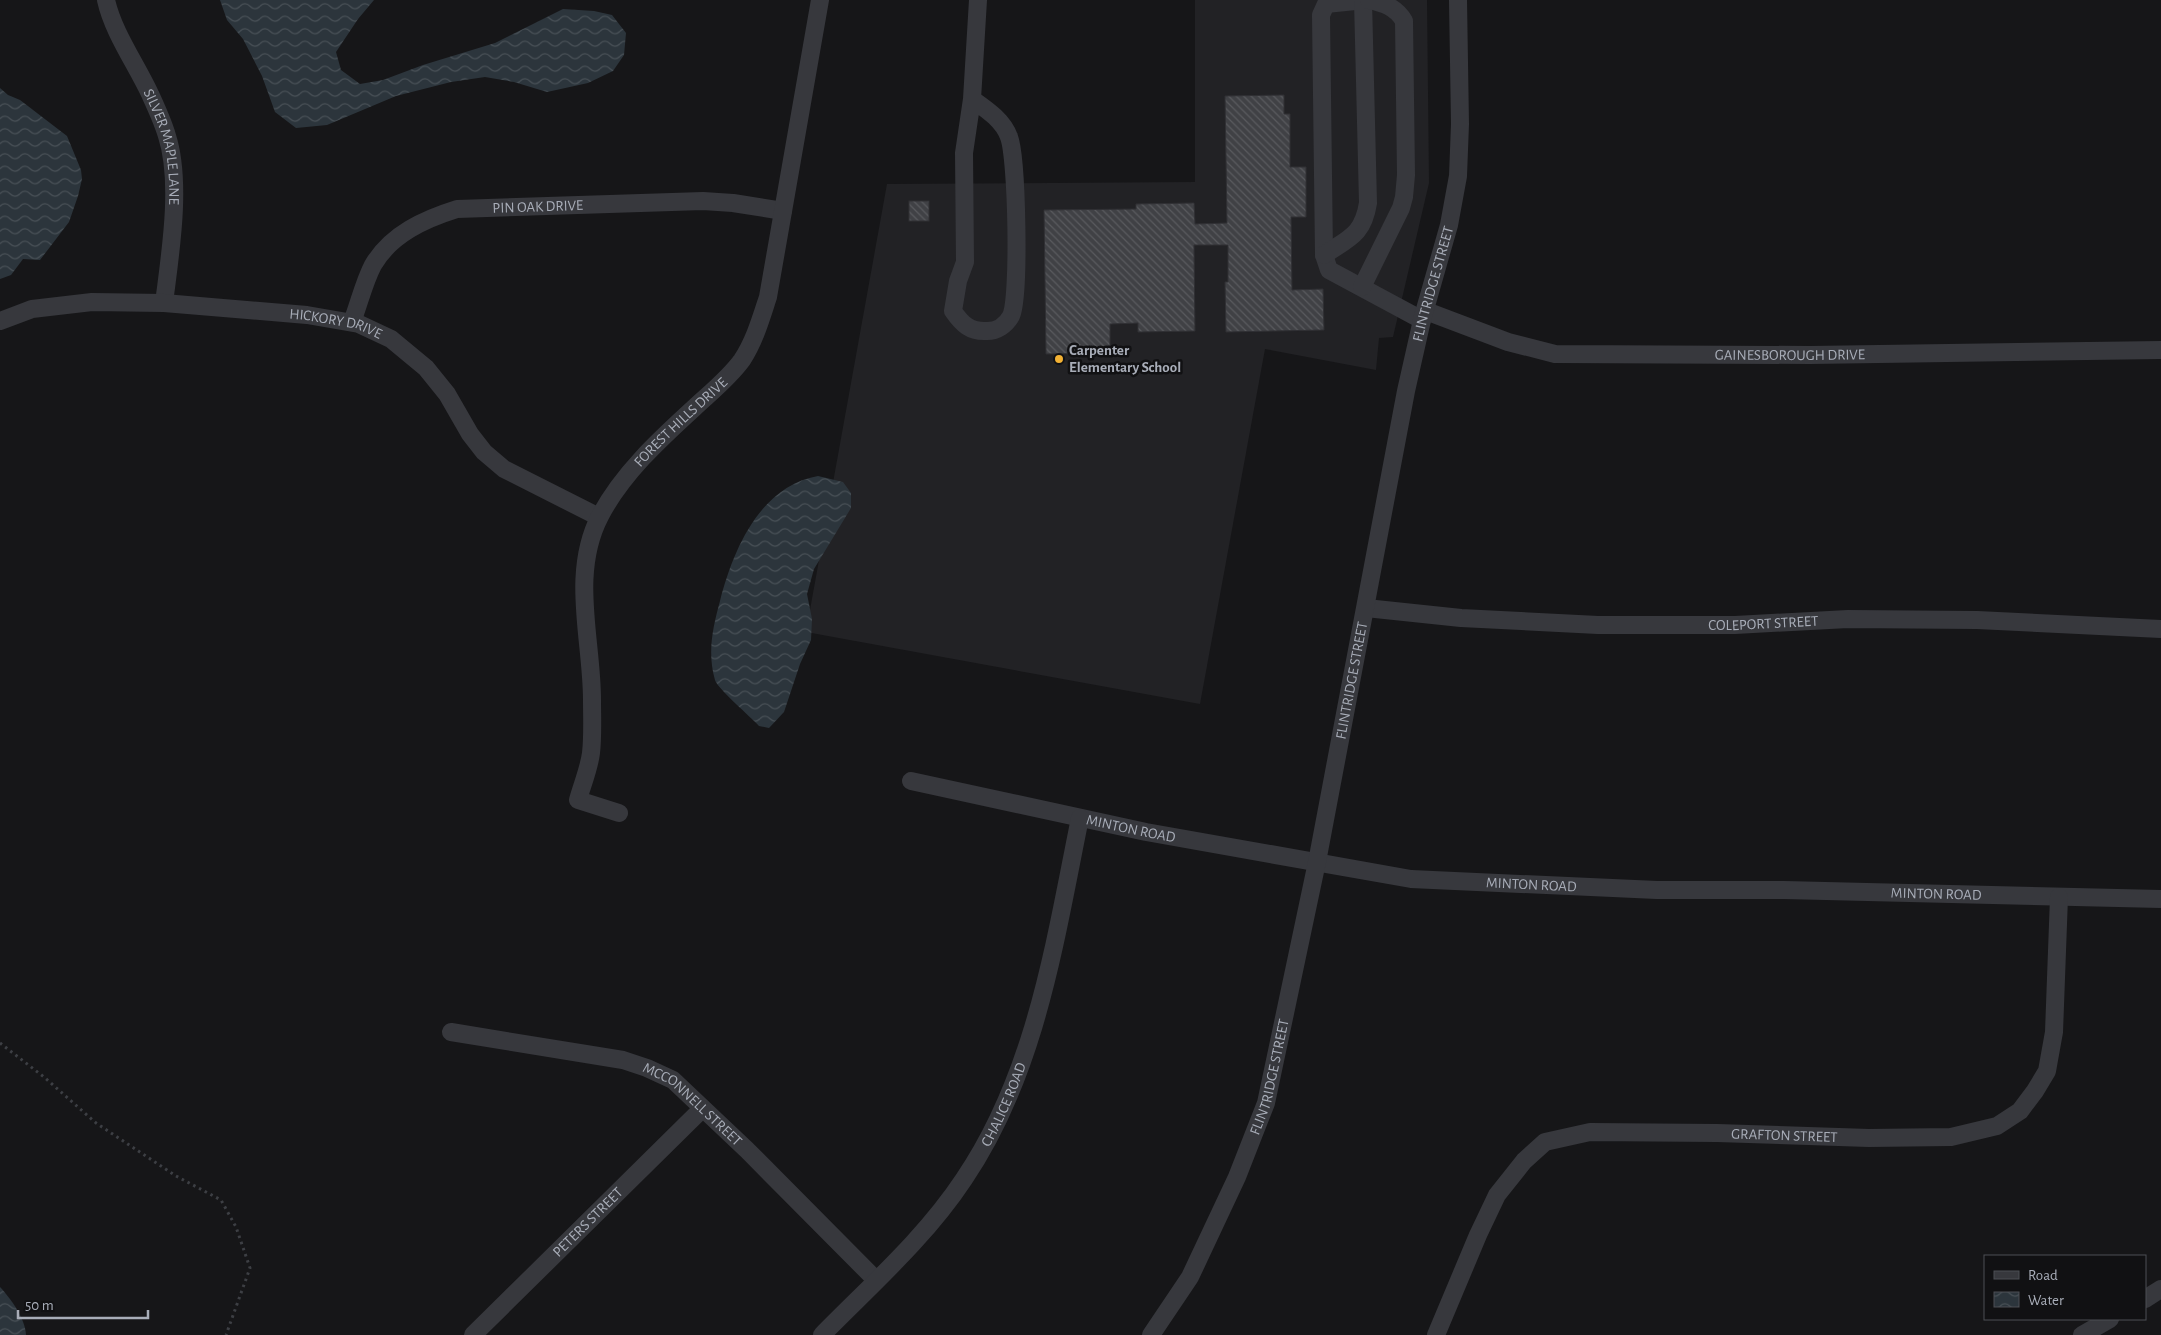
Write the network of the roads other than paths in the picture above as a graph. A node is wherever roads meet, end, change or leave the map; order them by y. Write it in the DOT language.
graph roads {
  1 [pos="106,0"];
  2 [pos="820,0"];
  3 [pos="978,0"];
  4 [pos="1366,0"];
  5 [pos="1458,0"];
  6 [pos="972,99"];
  7 [pos="784,211"];
  8 [pos="1324,255"];
  9 [pos="1362,287"];
  10 [pos="164,303"];
  11 [pos="1424,315"];
  12 [pos="0,321"];
  13 [pos="352,322"];
  14 [pos="2161,350"];
  15 [pos="599,517"];
  16 [pos="1366,608"];
  17 [pos="2161,628"];
  18 [pos="911,781"];
  19 [pos="619,813"];
  20 [pos="1080,818"];
  21 [pos="1317,862"];
  22 [pos="2059,897"];
  23 [pos="2161,899"];
  24 [pos="452,1032"];
  25 [pos="702,1109"];
  26 [pos="876,1280"];
  27 [pos="2161,1290"];
  28 [pos="2146,1298"];
  29 [pos="2108,1320"];
  30 [pos="473,1335"];
  31 [pos="822,1335"];
  32 [pos="1151,1335"];
  33 [pos="1436,1335"];
  34 [pos="2082,1335"];
  1 -- 10 [label="street, SILVER MAPLE LANE"];
  2 -- 7 [label="street, FOREST HILLS DRIVE"];
  3 -- 6 [label="street"];
  4 -- 8 [label="street"];
  4 -- 8 [label="street"];
  4 -- 9 [label="street"];
  5 -- 11 [label="street, FLINTRIDGE STREET"];
  6 -- 6 [label="street"];
  7 -- 13 [label="street, PIN OAK DRIVE"];
  7 -- 15 [label="street, FOREST HILLS DRIVE"];
  8 -- 9 [label="street, GAINESBOROUGH DRIVE"];
  9 -- 11 [label="street, GAINESBOROUGH DRIVE"];
  10 -- 12 [label="street, HICKORY DRIVE"];
  10 -- 13 [label="street, HICKORY DRIVE"];
  11 -- 14 [label="street, GAINESBOROUGH DRIVE"];
  11 -- 16 [label="street, FLINTRIDGE STREET"];
  13 -- 15 [label="street, HICKORY DRIVE"];
  15 -- 19 [label="street, FOREST HILLS DRIVE"];
  16 -- 17 [label="street, COLEPORT STREET"];
  16 -- 21 [label="street, FLINTRIDGE STREET"];
  18 -- 20 [label="street, MINTON ROAD"];
  20 -- 21 [label="street, MINTON ROAD"];
  20 -- 26 [label="street, CHALICE ROAD"];
  21 -- 22 [label="street, MINTON ROAD"];
  21 -- 32 [label="street, FLINTRIDGE STREET"];
  22 -- 23 [label="street, MINTON ROAD"];
  22 -- 33 [label="street, GRAFTON STREET"];
  24 -- 25 [label="street, MCCONNELL STREET"];
  25 -- 26 [label="street, MCCONNELL STREET"];
  25 -- 30 [label="street, PETERS STREET"];
  26 -- 31 [label="street, CHALICE ROAD"];
  27 -- 28 [label="street"];
  29 -- 34 [label="street"];
}
